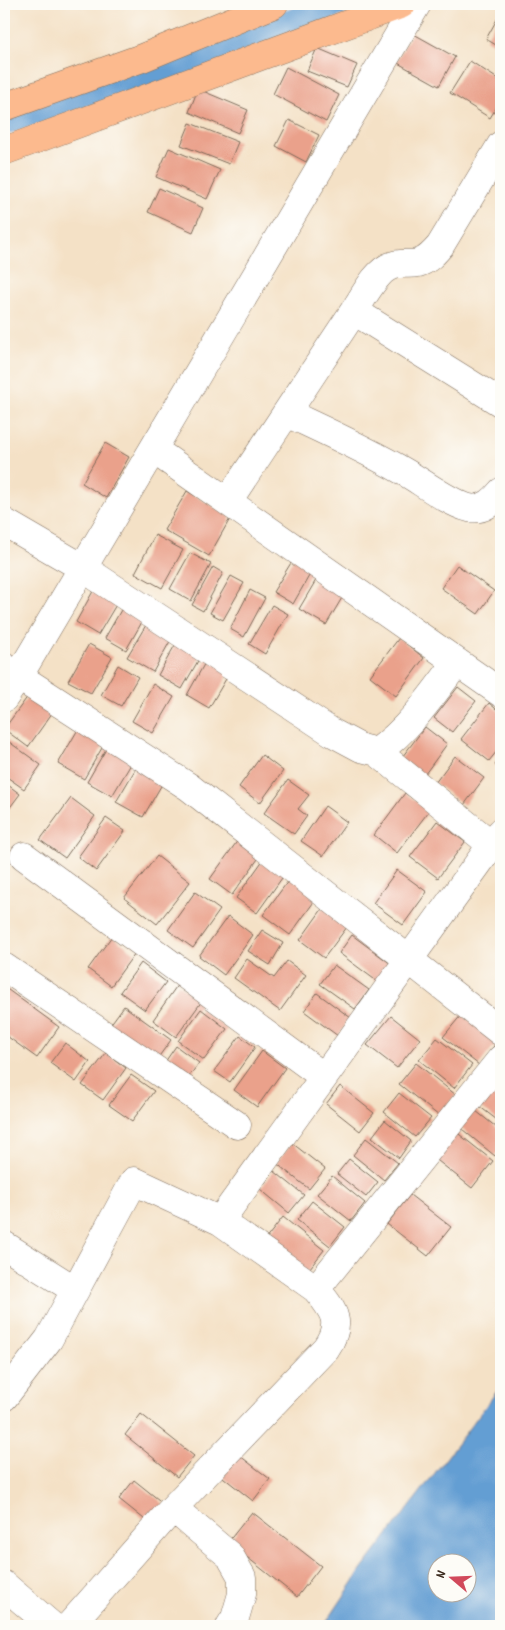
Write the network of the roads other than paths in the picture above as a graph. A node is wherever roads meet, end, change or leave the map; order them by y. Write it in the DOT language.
graph roads {
  1 [pos="274,4"];
  2 [pos="402,4"];
  3 [pos="417,4"];
  4 [pos="4,107"];
  5 [pos="501,145"];
  6 [pos="4,151"];
  7 [pos="354,311"];
  8 [pos="499,397"];
  9 [pos="287,412"];
  10 [pos="154,450"];
  11 [pos="501,492"];
  12 [pos="228,501"];
  13 [pos="4,522"];
  14 [pos="83,568"];
  15 [pos="458,662"];
  16 [pos="9,681"];
  17 [pos="501,693"];
  18 [pos="377,752"];
  19 [pos="497,838"];
  20 [pos="24,856"];
  21 [pos="409,959"];
  22 [pos="4,968"];
  23 [pos="501,1032"];
  24 [pos="501,1059"];
  25 [pos="324,1077"];
  26 [pos="237,1125"];
  27 [pos="220,1221"];
  28 [pos="4,1245"];
  29 [pos="316,1289"];
  30 [pos="75,1290"];
  31 [pos="4,1397"];
  32 [pos="173,1508"];
  33 [pos="4,1585"];
  34 [pos="52,1626"];
  35 [pos="69,1626"];
  36 [pos="230,1626"];
  1 -- 4 [label="main road"];
  2 -- 6 [label="main road"];
  3 -- 10 [label="street"];
  5 -- 7 [label="street"];
  7 -- 8 [label="street"];
  7 -- 9 [label="street"];
  9 -- 11 [label="street"];
  9 -- 12 [label="street"];
  10 -- 12 [label="street"];
  10 -- 14 [label="street"];
  12 -- 15 [label="street"];
  13 -- 14 [label="street"];
  14 -- 16 [label="street"];
  14 -- 18 [label="street"];
  15 -- 17 [label="street"];
  15 -- 18 [label="street"];
  16 -- 21 [label="street"];
  18 -- 19 [label="street"];
  19 -- 21 [label="street"];
  20 -- 25 [label="street"];
  21 -- 23 [label="street"];
  21 -- 25 [label="street"];
  22 -- 26 [label="street"];
  24 -- 29 [label="street"];
  25 -- 27 [label="street"];
  27 -- 29 [label="street"];
  27 -- 30 [label="street"];
  28 -- 30 [label="street"];
  29 -- 32 [label="street"];
  30 -- 31 [label="street"];
  32 -- 35 [label="street"];
  32 -- 36 [label="street"];
  33 -- 34 [label="street"];
}
